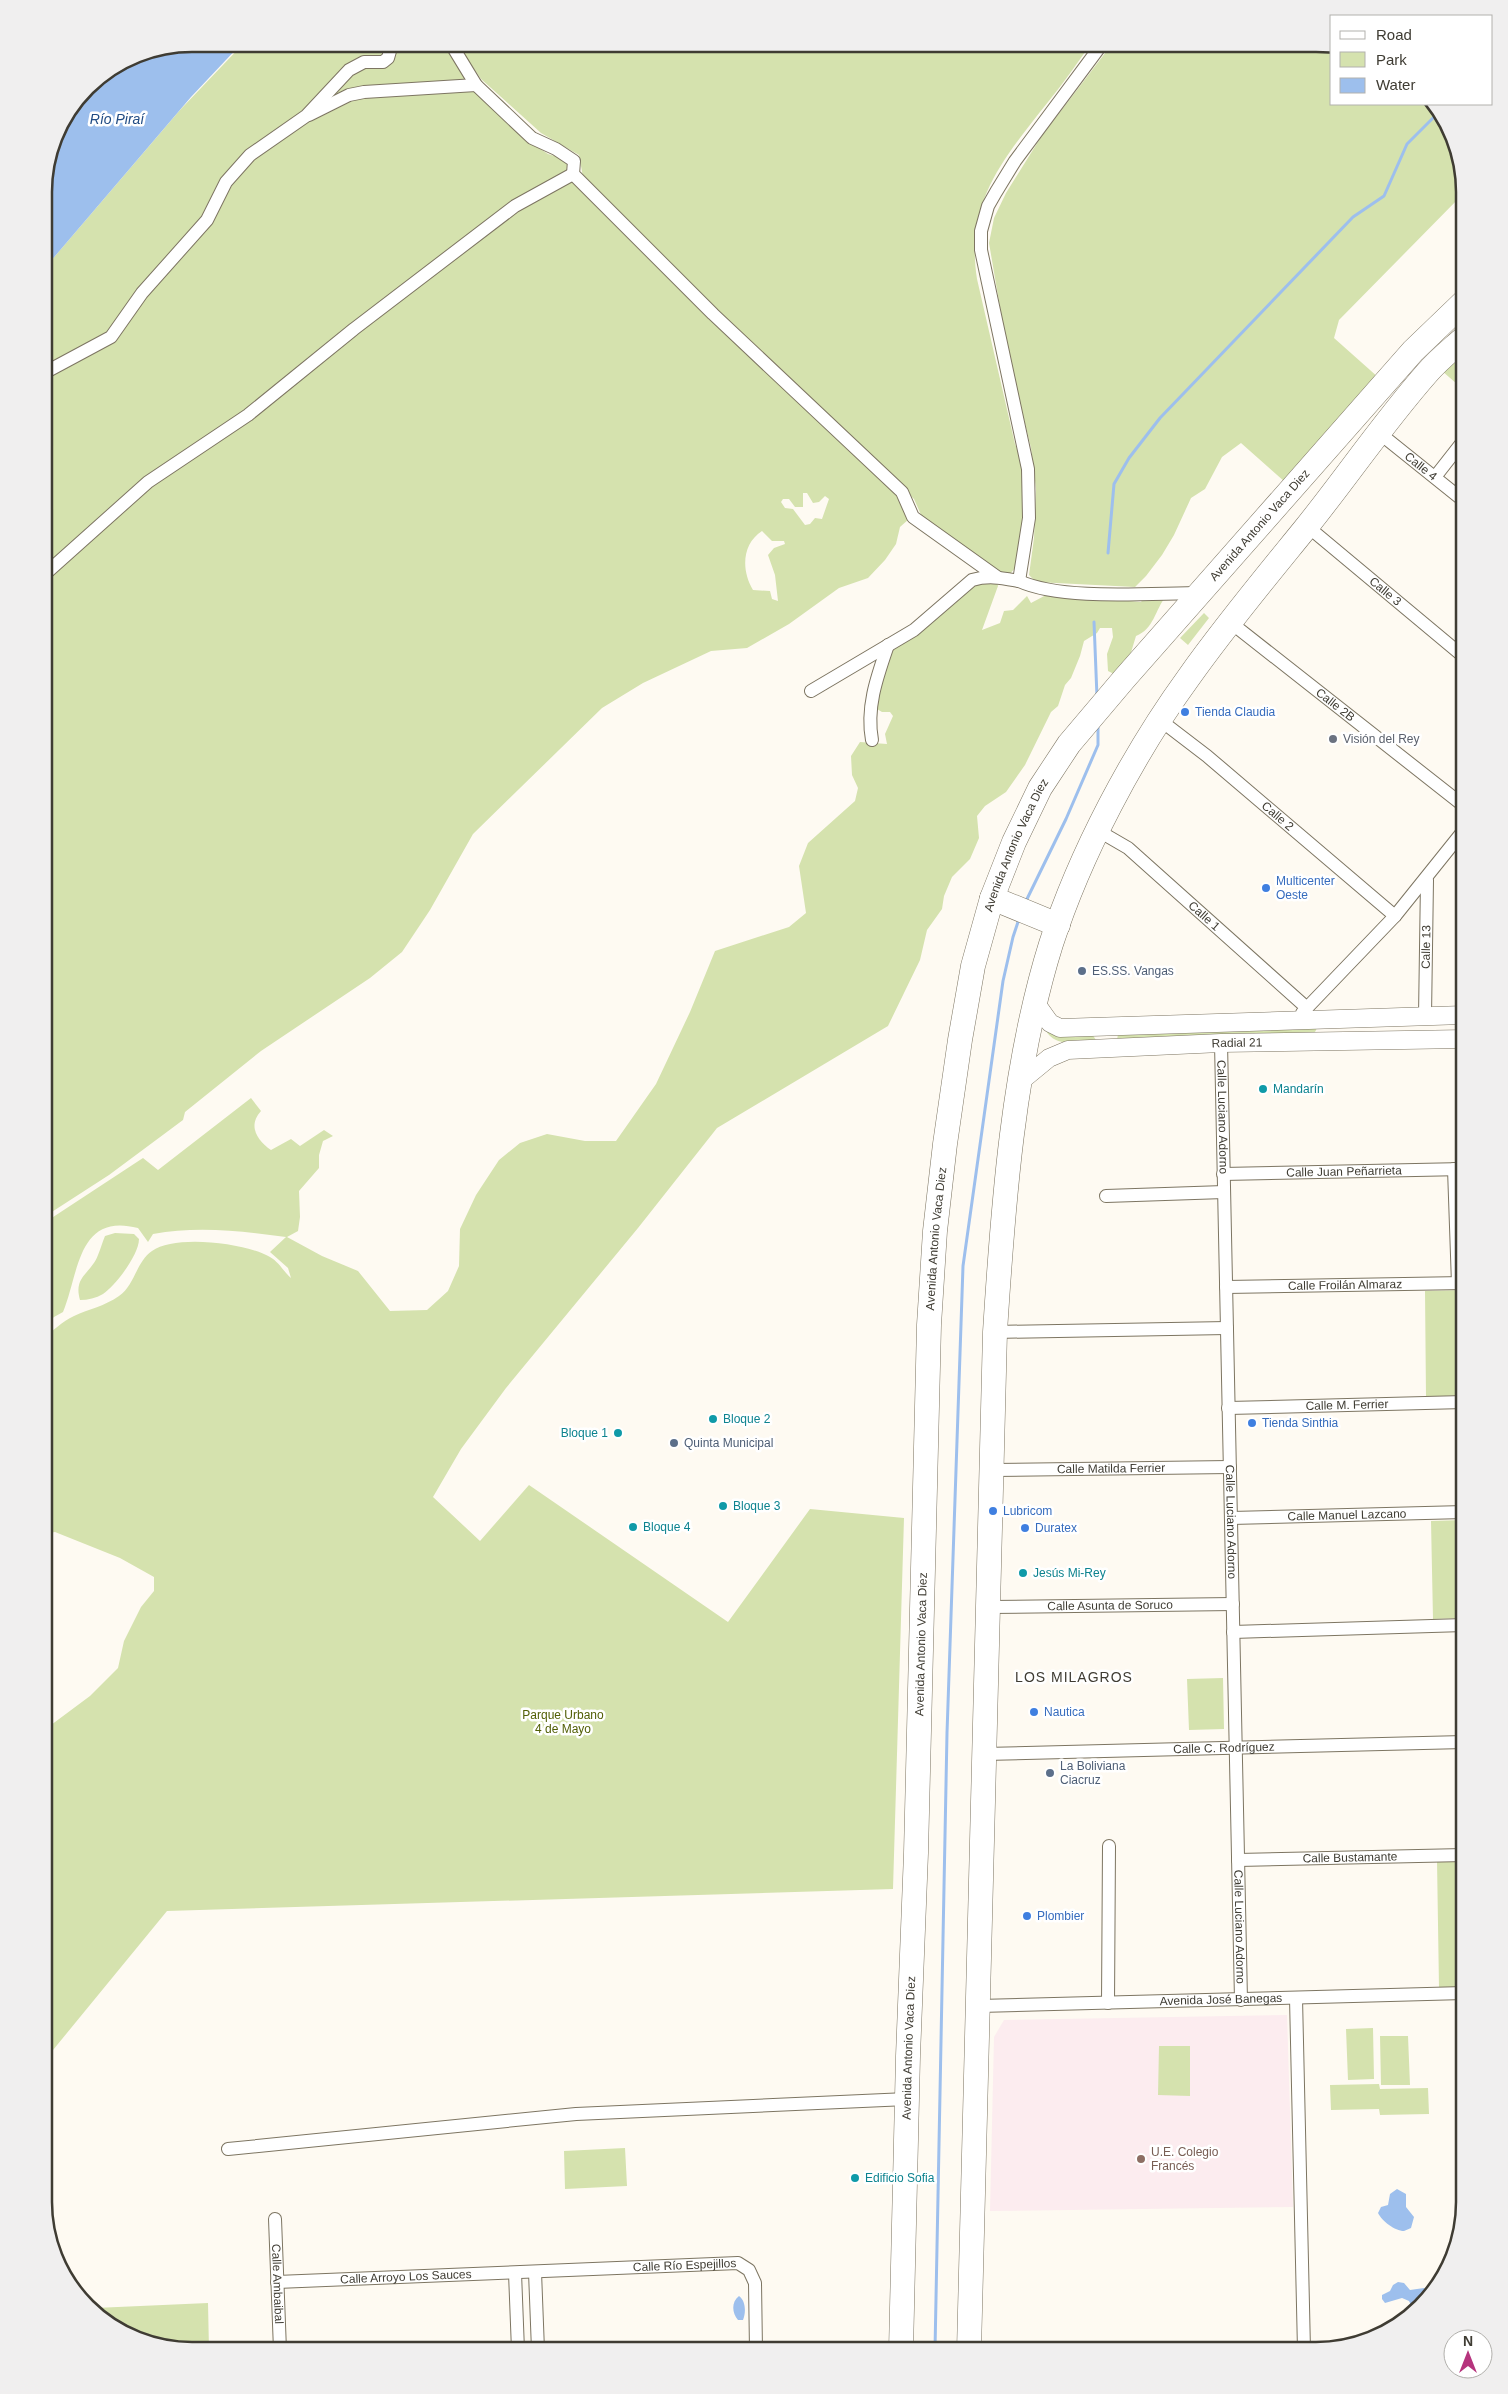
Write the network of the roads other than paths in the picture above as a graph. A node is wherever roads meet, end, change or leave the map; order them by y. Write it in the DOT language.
graph roads {
  1 [pos="390,52"];
  2 [pos="456,52"];
  3 [pos="1095,53"];
  4 [pos="476,85"];
  5 [pos="306,116"];
  6 [pos="573,174"];
  7 [pos="1456,310"];
  8 [pos="1456,346"];
  9 [pos="53,368"];
  10 [pos="1378,432"];
  11 [pos="1456,450"];
  12 [pos="1435,478"];
  13 [pos="1456,495"];
  14 [pos="1307,526"];
  15 [pos="53,567"];
  16 [pos="998,577"];
  17 [pos="1018,581"];
  18 [pos="1201,593"];
  19 [pos="1230,622"];
  20 [pos="888,645"];
  21 [pos="1456,650"];
  22 [pos="811,691"];
  23 [pos="1160,720"];
  24 [pos="872,740"];
  25 [pos="1456,800"];
  26 [pos="1097,830"];
  27 [pos="1456,841"];
  28 [pos="1427,880"];
  29 [pos="997,900"];
  30 [pos="1395,916"];
  31 [pos="1050,922"];
  32 [pos="1035,1002"];
  33 [pos="1302,1013"];
  34 [pos="1456,1015"];
  35 [pos="1425,1016"];
  36 [pos="1107,1028"];
  37 [pos="1456,1039"];
  38 [pos="1221,1043"];
  39 [pos="1106,1048"];
  40 [pos="1021,1081"];
  41 [pos="1456,1169"];
  42 [pos="1223,1174"];
  43 [pos="1224,1192"];
  44 [pos="1106,1196"];
  45 [pos="1456,1283"];
  46 [pos="1226,1287"];
  47 [pos="1227,1328"];
  48 [pos="995,1332"];
  49 [pos="1456,1402"];
  50 [pos="1228,1408"];
  51 [pos="1230,1467"];
  52 [pos="992,1470"];
  53 [pos="1456,1512"];
  54 [pos="1231,1518"];
  55 [pos="1232,1604"];
  56 [pos="989,1607"];
  57 [pos="1456,1625"];
  58 [pos="1233,1632"];
  59 [pos="1456,1742"];
  60 [pos="1236,1746"];
  61 [pos="984,1754"];
  62 [pos="1109,1846"];
  63 [pos="1456,1855"];
  64 [pos="1238,1860"];
  65 [pos="1456,1993"];
  66 [pos="1296,1998"];
  67 [pos="1241,2000"];
  68 [pos="1108,2003"];
  69 [pos="979,2006"];
  70 [pos="907,2099"];
  71 [pos="228,2149"];
  72 [pos="275,2219"];
  73 [pos="535,2272"];
  74 [pos="515,2273"];
  75 [pos="277,2282"];
  76 [pos="280,2341"];
  77 [pos="518,2341"];
  78 [pos="538,2341"];
  79 [pos="756,2342"];
  80 [pos="901,2342"];
  81 [pos="969,2342"];
  82 [pos="1304,2342"];
  1 -- 5 [label="street"];
  2 -- 4 [label="street"];
  3 -- 17 [label="street"];
  4 -- 5 [label="street"];
  4 -- 6 [label="street"];
  5 -- 9 [label="street"];
  6 -- 15 [label="street"];
  6 -- 16 [label="street"];
  7 -- 18 [label="highway, Avenida Antonio Vaca Diez"];
  8 -- 10 [label="highway"];
  10 -- 12 [label="street, Calle 4"];
  10 -- 14 [label="highway"];
  11 -- 12 [label="street"];
  12 -- 13 [label="street, Calle 4"];
  14 -- 19 [label="highway"];
  14 -- 21 [label="street, Calle 3"];
  16 -- 17 [label="street"];
  16 -- 20 [label="street"];
  17 -- 18 [label="street"];
  18 -- 29 [label="highway, Avenida Antonio Vaca Diez"];
  19 -- 23 [label="highway"];
  19 -- 25 [label="street, Calle 2B"];
  20 -- 22 [label="street"];
  20 -- 24 [label="street"];
  23 -- 26 [label="highway"];
  23 -- 30 [label="street, Calle 2"];
  26 -- 31 [label="highway"];
  26 -- 33 [label="street, Calle 1"];
  27 -- 28 [label="street"];
  28 -- 30 [label="street"];
  28 -- 35 [label="street, Calle 13"];
  29 -- 31 [label="highway"];
  29 -- 70 [label="highway, Avenida Antonio Vaca Diez"];
  30 -- 33 [label="street"];
  31 -- 32 [label="highway"];
  32 -- 36 [label="street, Radial 21"];
  32 -- 40 [label="highway"];
  33 -- 35 [label="street, Radial 21"];
  33 -- 36 [label="street, Radial 21"];
  34 -- 35 [label="street, Radial 21"];
  36 -- 39 [label="street"];
  37 -- 38 [label="street, Radial 21"];
  38 -- 39 [label="street, Radial 21"];
  38 -- 42 [label="street, Calle Luciano Adorno"];
  39 -- 40 [label="street, Radial 21"];
  40 -- 48 [label="highway"];
  41 -- 42 [label="street, Calle Juan Peñarrieta"];
  42 -- 43 [label="street, Calle Luciano Adorno"];
  43 -- 44 [label="street"];
  43 -- 46 [label="street, Calle Luciano Adorno"];
  45 -- 46 [label="street, Calle Froilán Almaraz"];
  46 -- 47 [label="street, Calle Luciano Adorno"];
  47 -- 48 [label="street"];
  47 -- 50 [label="street, Calle Luciano Adorno"];
  48 -- 52 [label="highway"];
  49 -- 50 [label="street, Calle M. Ferrier"];
  50 -- 51 [label="street, Calle Luciano Adorno"];
  51 -- 52 [label="street, Calle Matilda Ferrier"];
  51 -- 54 [label="street, Calle Luciano Adorno"];
  52 -- 56 [label="highway"];
  53 -- 54 [label="street, Calle Manuel Lazcano"];
  54 -- 55 [label="street, Calle Luciano Adorno"];
  55 -- 56 [label="street, Calle Asunta de Soruco"];
  55 -- 58 [label="street, Calle Luciano Adorno"];
  56 -- 61 [label="highway"];
  57 -- 58 [label="street"];
  58 -- 60 [label="street, Calle Luciano Adorno"];
  59 -- 60 [label="street, Calle C. Rodríguez"];
  60 -- 61 [label="street, Calle C. Rodríguez"];
  60 -- 64 [label="street, Calle Luciano Adorno"];
  61 -- 69 [label="highway"];
  62 -- 68 [label="street"];
  63 -- 64 [label="street, Calle Bustamante"];
  64 -- 67 [label="street, Calle Luciano Adorno"];
  65 -- 66 [label="street, Avenida José Banegas"];
  66 -- 67 [label="street, Avenida José Banegas"];
  66 -- 82 [label="street"];
  67 -- 68 [label="street, Avenida José Banegas"];
  68 -- 69 [label="street, Avenida José Banegas"];
  69 -- 81 [label="highway"];
  70 -- 71 [label="street"];
  70 -- 80 [label="highway, Avenida Antonio Vaca Diez"];
  72 -- 75 [label="street, Calle Ambaibal"];
  73 -- 74 [label="street, Calle Arroyo Los Sauces"];
  73 -- 78 [label="street"];
  73 -- 79 [label="street, Calle Río Espejillos"];
  74 -- 75 [label="street, Calle Arroyo Los Sauces"];
  74 -- 77 [label="street"];
  75 -- 76 [label="street, Calle Ambaibal"];
}
